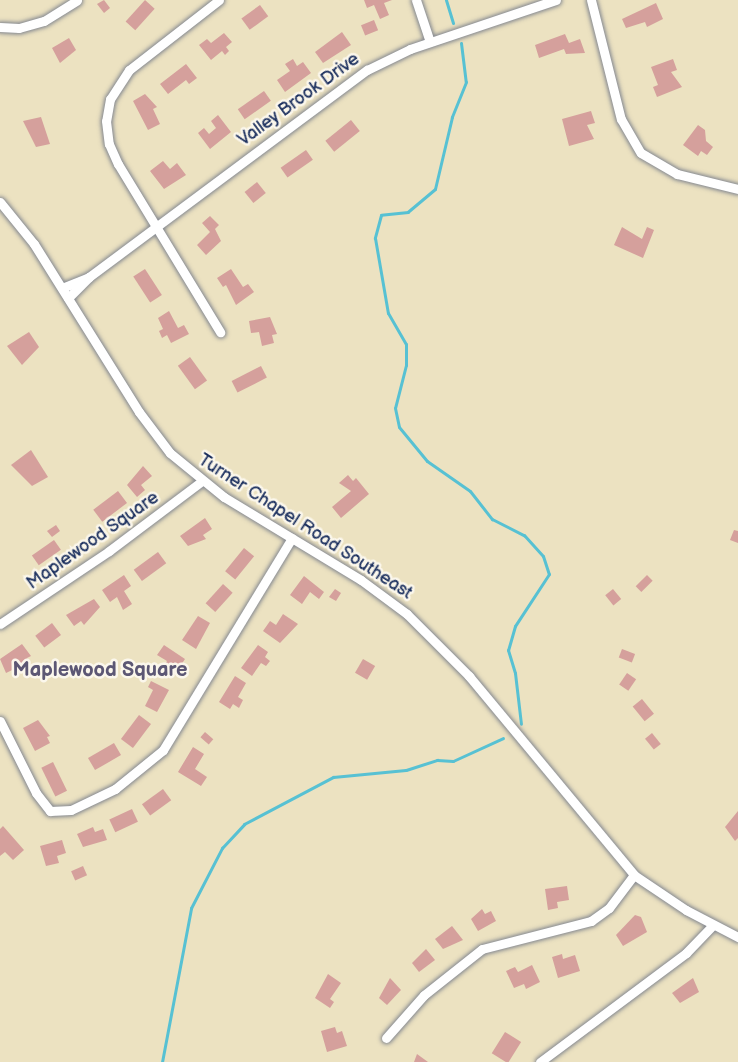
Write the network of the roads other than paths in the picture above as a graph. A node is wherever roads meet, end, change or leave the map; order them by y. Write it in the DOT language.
graph roads {
  1 [pos="77,0"];
  2 [pos="219,0"];
  3 [pos="416,0"];
  4 [pos="556,0"];
  5 [pos="591,0"];
  6 [pos="0,27"];
  7 [pos="430,42"];
  8 [pos="738,189"];
  9 [pos="0,202"];
  10 [pos="156,228"];
  11 [pos="89,277"];
  12 [pos="62,288"];
  13 [pos="68,298"];
  14 [pos="220,332"];
  15 [pos="202,482"];
  16 [pos="292,538"];
  17 [pos="0,624"];
  18 [pos="0,721"];
  19 [pos="634,875"];
  20 [pos="713,925"];
  21 [pos="738,937"];
  22 [pos="386,1038"];
  23 [pos="540,1062"];
  1 -- 6 [label="street"];
  2 -- 10 [label="street"];
  3 -- 7 [label="street"];
  4 -- 7 [label="street, Valley Brook Drive"];
  5 -- 8 [label="street"];
  7 -- 10 [label="street, Valley Brook Drive"];
  9 -- 12 [label="street, Turner Chapel Road Southeast"];
  10 -- 11 [label="street, Valley Brook Drive"];
  10 -- 14 [label="street"];
  11 -- 12 [label="street, Valley Brook Drive"];
  11 -- 13 [label="street, Valley Brook Drive"];
  12 -- 13 [label="street, Turner Chapel Road Southeast"];
  13 -- 15 [label="street, Turner Chapel Road Southeast"];
  15 -- 16 [label="street, Turner Chapel Road Southeast"];
  15 -- 17 [label="street, Maplewood Square"];
  16 -- 18 [label="street"];
  16 -- 19 [label="street, Turner Chapel Road Southeast"];
  19 -- 20 [label="street, Turner Chapel Road Southeast"];
  19 -- 22 [label="street"];
  20 -- 21 [label="street, Turner Chapel Road Southeast"];
  20 -- 23 [label="street"];
}
